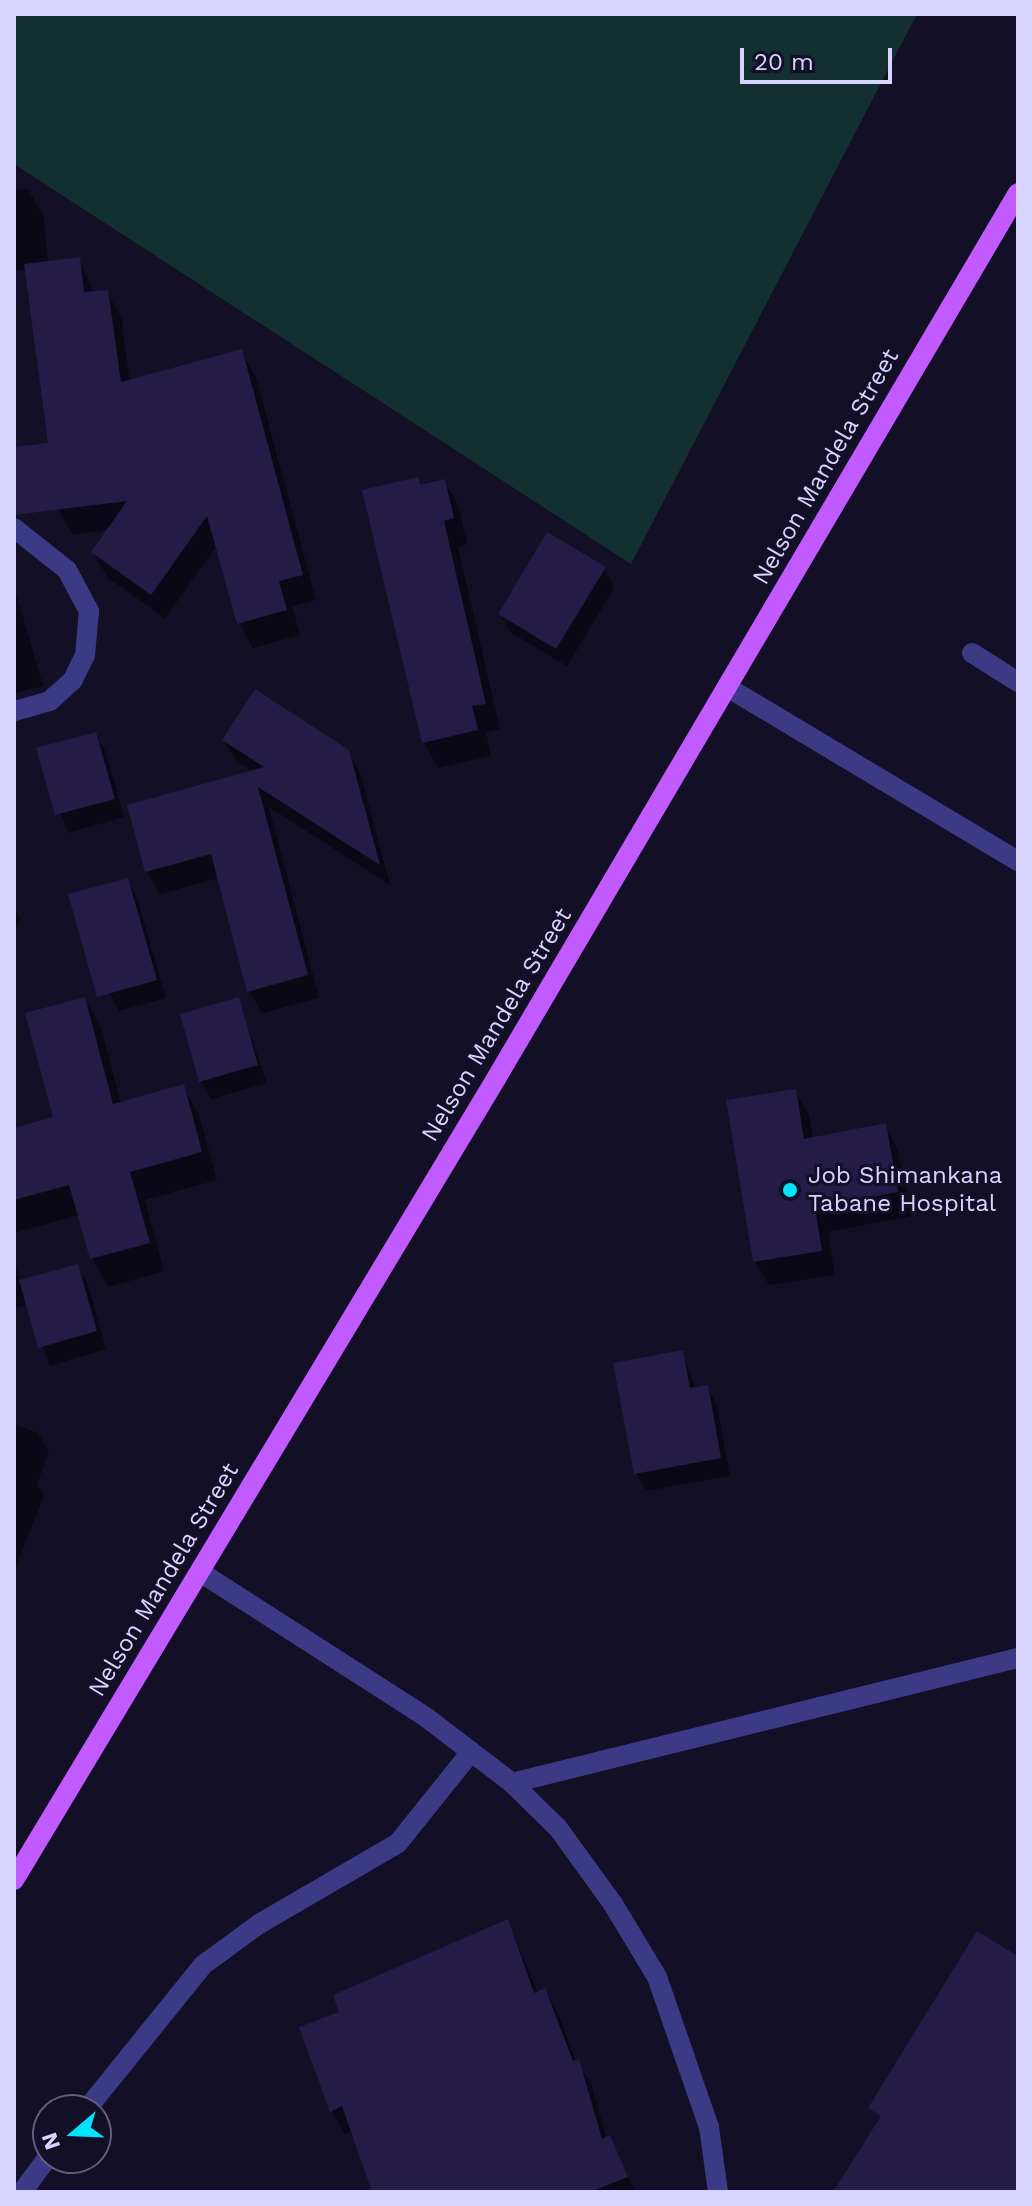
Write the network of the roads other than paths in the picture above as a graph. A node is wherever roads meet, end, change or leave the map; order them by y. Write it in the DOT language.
graph roads {
  1 [pos="1018,193"];
  2 [pos="14,528"];
  3 [pos="972,653"];
  4 [pos="1018,682"];
  5 [pos="727,687"];
  6 [pos="14,711"];
  7 [pos="1018,861"];
  8 [pos="200,1572"];
  9 [pos="1018,1658"];
  10 [pos="471,1752"];
  11 [pos="512,1783"];
  12 [pos="14,1880"];
  13 [pos="99,2094"];
  14 [pos="35,2174"];
  15 [pos="22,2192"];
  16 [pos="718,2192"];
  1 -- 5 [label="main road, Nelson Mandela Street"];
  2 -- 6 [label="street"];
  3 -- 4 [label="street"];
  5 -- 7 [label="street"];
  5 -- 8 [label="main road, Nelson Mandela Street"];
  8 -- 10 [label="street"];
  8 -- 12 [label="main road, Nelson Mandela Street"];
  9 -- 11 [label="street"];
  10 -- 11 [label="street"];
  10 -- 13 [label="street"];
  11 -- 16 [label="street"];
  14 -- 15 [label="street"];
}
